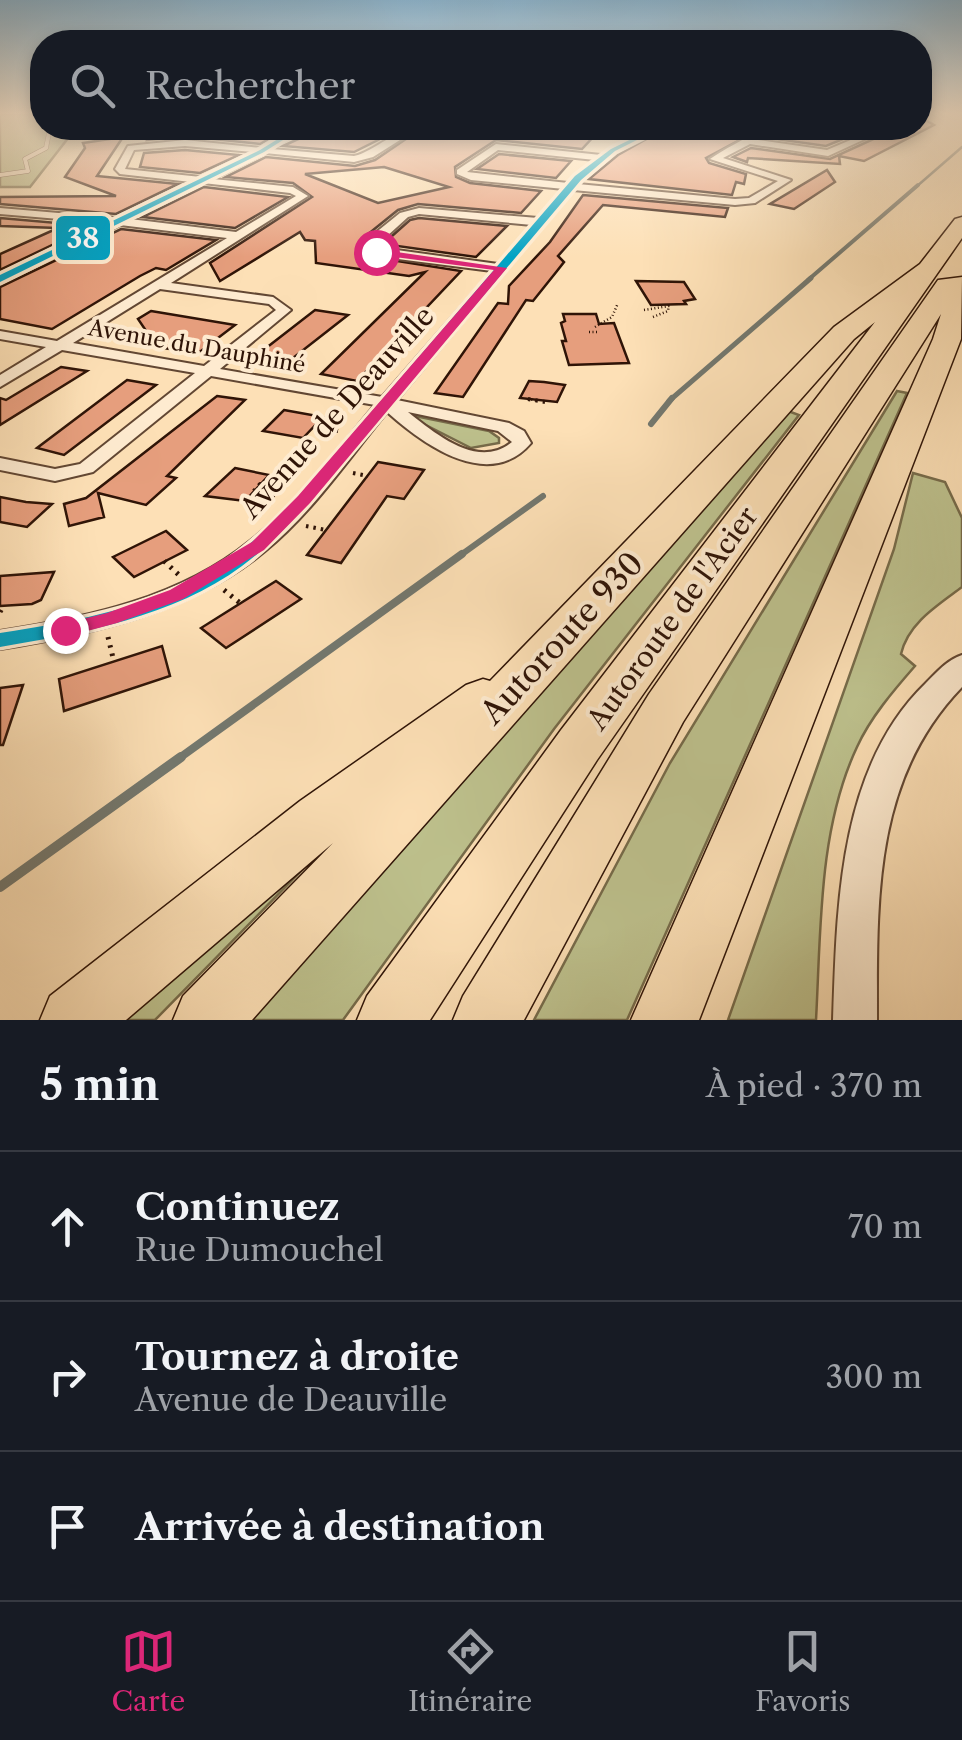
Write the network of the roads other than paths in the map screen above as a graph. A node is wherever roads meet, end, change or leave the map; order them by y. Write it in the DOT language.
graph roads {
  1 [pos="27,162"];
  2 [pos="124,162"];
  3 [pos="240,162"];
  4 [pos="475,162"];
  5 [pos="598,162"];
  6 [pos="717,162"];
  7 [pos="0,175"];
  8 [pos="201,181"];
  9 [pos="570,187"];
  10 [pos="0,211"];
  11 [pos="118,221"];
  12 [pos="540,222"];
  13 [pos="962,223"];
  14 [pos="238,236"];
  15 [pos="502,268"];
  16 [pos="951,272"];
  17 [pos="0,279"];
  18 [pos="158,285"];
  19 [pos="0,335"];
  20 [pos="60,346"];
  21 [pos="209,371"];
  22 [pos="0,382"];
  23 [pos="387,402"];
  24 [pos="0,464"];
  25 [pos="0,640"];
  26 [pos="561,640"];
  27 [pos="962,667"];
  28 [pos="74,1020"];
  29 [pos="207,1020"];
  30 [pos="391,1020"];
  31 [pos="487,1020"];
  32 [pos="665,1020"];
  33 [pos="855,1020"];
  1 -- 7 [label="lane"];
  2 -- 8 [label="street"];
  3 -- 8 [label="street"];
  4 -- 9 [label="street"];
  5 -- 9 [label="street, Avenue de Deauville"];
  6 -- 9 [label="street"];
  8 -- 11 [label="street"];
  8 -- 14 [label="street"];
  9 -- 12 [label="street, Avenue de Deauville"];
  10 -- 11 [label="street"];
  11 -- 14 [label="street"];
  11 -- 17 [label="street"];
  12 -- 15 [label="street, Avenue de Deauville"];
  12 -- 15 [label="street"];
  13 -- 16 [label="highway, Autoroute de l'Acier"];
  14 -- 18 [label="street"];
  15 -- 23 [label="street, Avenue de Deauville"];
  16 -- 26 [label="highway, Autoroute 930"];
  16 -- 30 [label="highway, Autoroute de l'Acier"];
  16 -- 31 [label="highway, Autoroute de l'Acier"];
  16 -- 32 [label="highway"];
  18 -- 20 [label="street"];
  18 -- 21 [label="street"];
  19 -- 20 [label="street, Avenue du Dauphiné"];
  20 -- 21 [label="street, Avenue du Dauphiné"];
  20 -- 22 [label="street"];
  21 -- 23 [label="street, Avenue du Dauphiné"];
  21 -- 24 [label="street"];
  23 -- 23 [label="street, Avenue du Dauphiné"];
  23 -- 25 [label="street, Avenue de Deauville"];
  26 -- 28 [label="highway"];
  26 -- 29 [label="highway, Autoroute 930"];
  27 -- 33 [label="street"];
}
